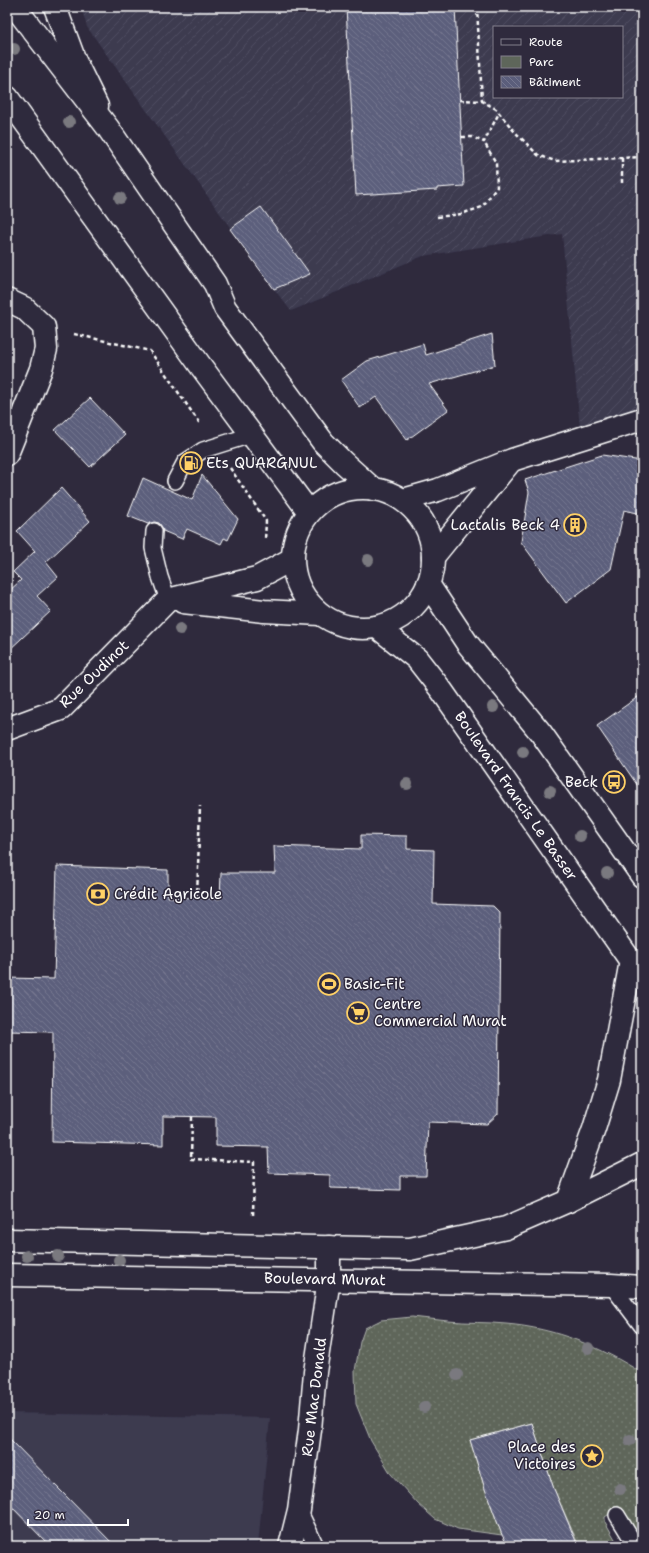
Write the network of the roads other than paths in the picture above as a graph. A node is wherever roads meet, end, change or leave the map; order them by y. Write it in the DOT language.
graph roads {
  1 [pos="15,7"];
  2 [pos="55,7"];
  3 [pos="7,97"];
  4 [pos="108,128"];
  5 [pos="7,300"];
  6 [pos="642,419"];
  7 [pos="251,435"];
  8 [pos="7,454"];
  9 [pos="512,460"];
  10 [pos="175,481"];
  11 [pos="374,488"];
  12 [pos="403,500"];
  13 [pos="309,512"];
  14 [pos="154,531"];
  15 [pos="433,557"];
  16 [pos="292,559"];
  17 [pos="428,584"];
  18 [pos="168,600"];
  19 [pos="320,614"];
  20 [pos="377,627"];
  21 [pos="7,729"];
  22 [pos="642,876"];
  23 [pos="636,969"];
  24 [pos="642,1164"];
  25 [pos="568,1201"];
  26 [pos="7,1240"];
  27 [pos="329,1247"];
  28 [pos="7,1274"];
  29 [pos="329,1280"];
  30 [pos="611,1285"];
  31 [pos="642,1287"];
  32 [pos="642,1326"];
  33 [pos="299,1510"];
  34 [pos="617,1515"];
  35 [pos="290,1546"];
  36 [pos="316,1546"];
  37 [pos="636,1546"];
  1 -- 4 [label="street"];
  2 -- 4 [label="street"];
  3 -- 7 [label="street"];
  4 -- 11 [label="street"];
  5 -- 8 [label="street"];
  6 -- 9 [label="street"];
  7 -- 10 [label="lane"];
  7 -- 13 [label="street"];
  9 -- 12 [label="street"];
  9 -- 15 [label="street"];
  11 -- 12 [label="street"];
  11 -- 13 [label="street"];
  12 -- 15 [label="street"];
  13 -- 16 [label="street"];
  14 -- 18 [label="lane"];
  15 -- 17 [label="street"];
  16 -- 18 [label="street"];
  16 -- 19 [label="street"];
  17 -- 20 [label="street"];
  17 -- 22 [label="street"];
  18 -- 19 [label="street"];
  18 -- 21 [label="street, Rue Oudinot"];
  19 -- 20 [label="street"];
  20 -- 23 [label="street, Boulevard Francis Le Basser"];
  23 -- 25 [label="street"];
  24 -- 25 [label="street"];
  25 -- 27 [label="street"];
  26 -- 27 [label="street"];
  27 -- 29 [label="street, Rue Mac Donald"];
  28 -- 29 [label="street, Boulevard Murat"];
  29 -- 30 [label="street, Boulevard Murat"];
  29 -- 33 [label="street, Rue Mac Donald"];
  30 -- 31 [label="street, Boulevard Murat"];
  30 -- 32 [label="lane"];
  33 -- 35 [label="street, Rue Mac Donald"];
  33 -- 36 [label="lane"];
  34 -- 37 [label="lane"];
}
